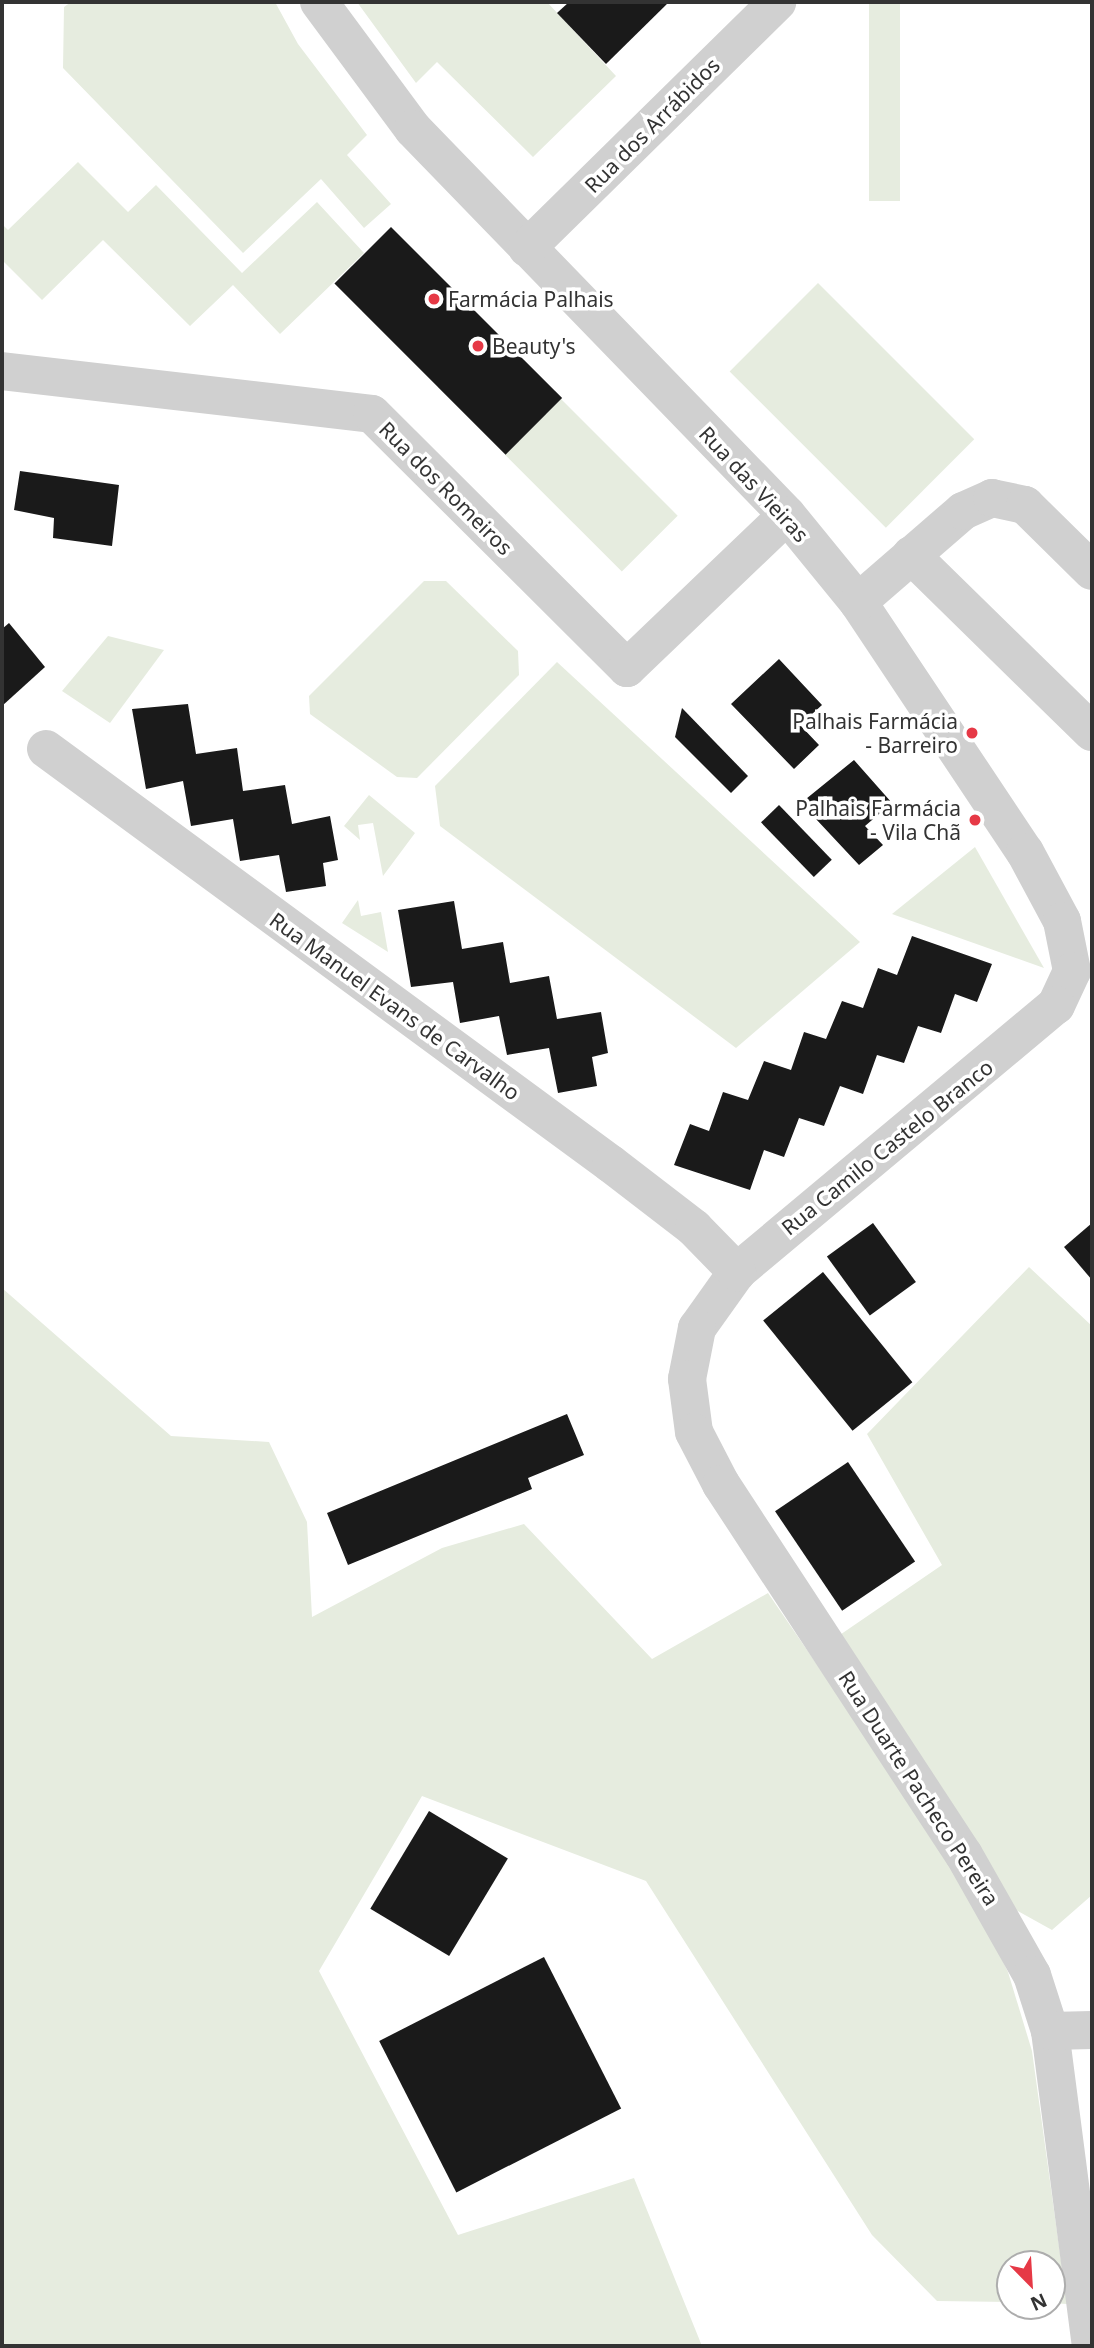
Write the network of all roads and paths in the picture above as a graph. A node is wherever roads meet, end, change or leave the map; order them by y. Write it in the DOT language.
graph roads {
  1 [pos="319,2"];
  2 [pos="777,2"];
  3 [pos="527,248"];
  4 [pos="2,371"];
  5 [pos="787,515"];
  6 [pos="911,555"];
  7 [pos="1092,571"];
  8 [pos="858,603"];
  9 [pos="1092,732"];
  10 [pos="46,749"];
  11 [pos="1082,975"];
  12 [pos="1038,1024"];
  13 [pos="737,1272"];
  14 [pos="1092,2030"];
  15 [pos="1050,2031"];
  16 [pos="1091,2346"];
  1 -- 3 [label="street, Rua das Vieiras"];
  2 -- 3 [label="street, Rua dos Arrábidos"];
  3 -- 5 [label="street, Rua das Vieiras"];
  4 -- 5 [label="street, Rua dos Romeiros"];
  5 -- 8 [label="street, Rua das Vieiras"];
  6 -- 7 [label="street"];
  6 -- 8 [label="street"];
  6 -- 9 [label="street"];
  8 -- 11 [label="street, Rua das Vieiras"];
  10 -- 13 [label="street, Rua Manuel Evans de Carvalho"];
  11 -- 12 [label="street, Rua das Vieiras"];
  12 -- 13 [label="street, Rua Camilo Castelo Branco"];
  13 -- 15 [label="street, Rua Duarte Pacheco Pereira"];
  14 -- 15 [label="street"];
  15 -- 16 [label="street, Rua Duarte Pacheco Pereira"];
}
